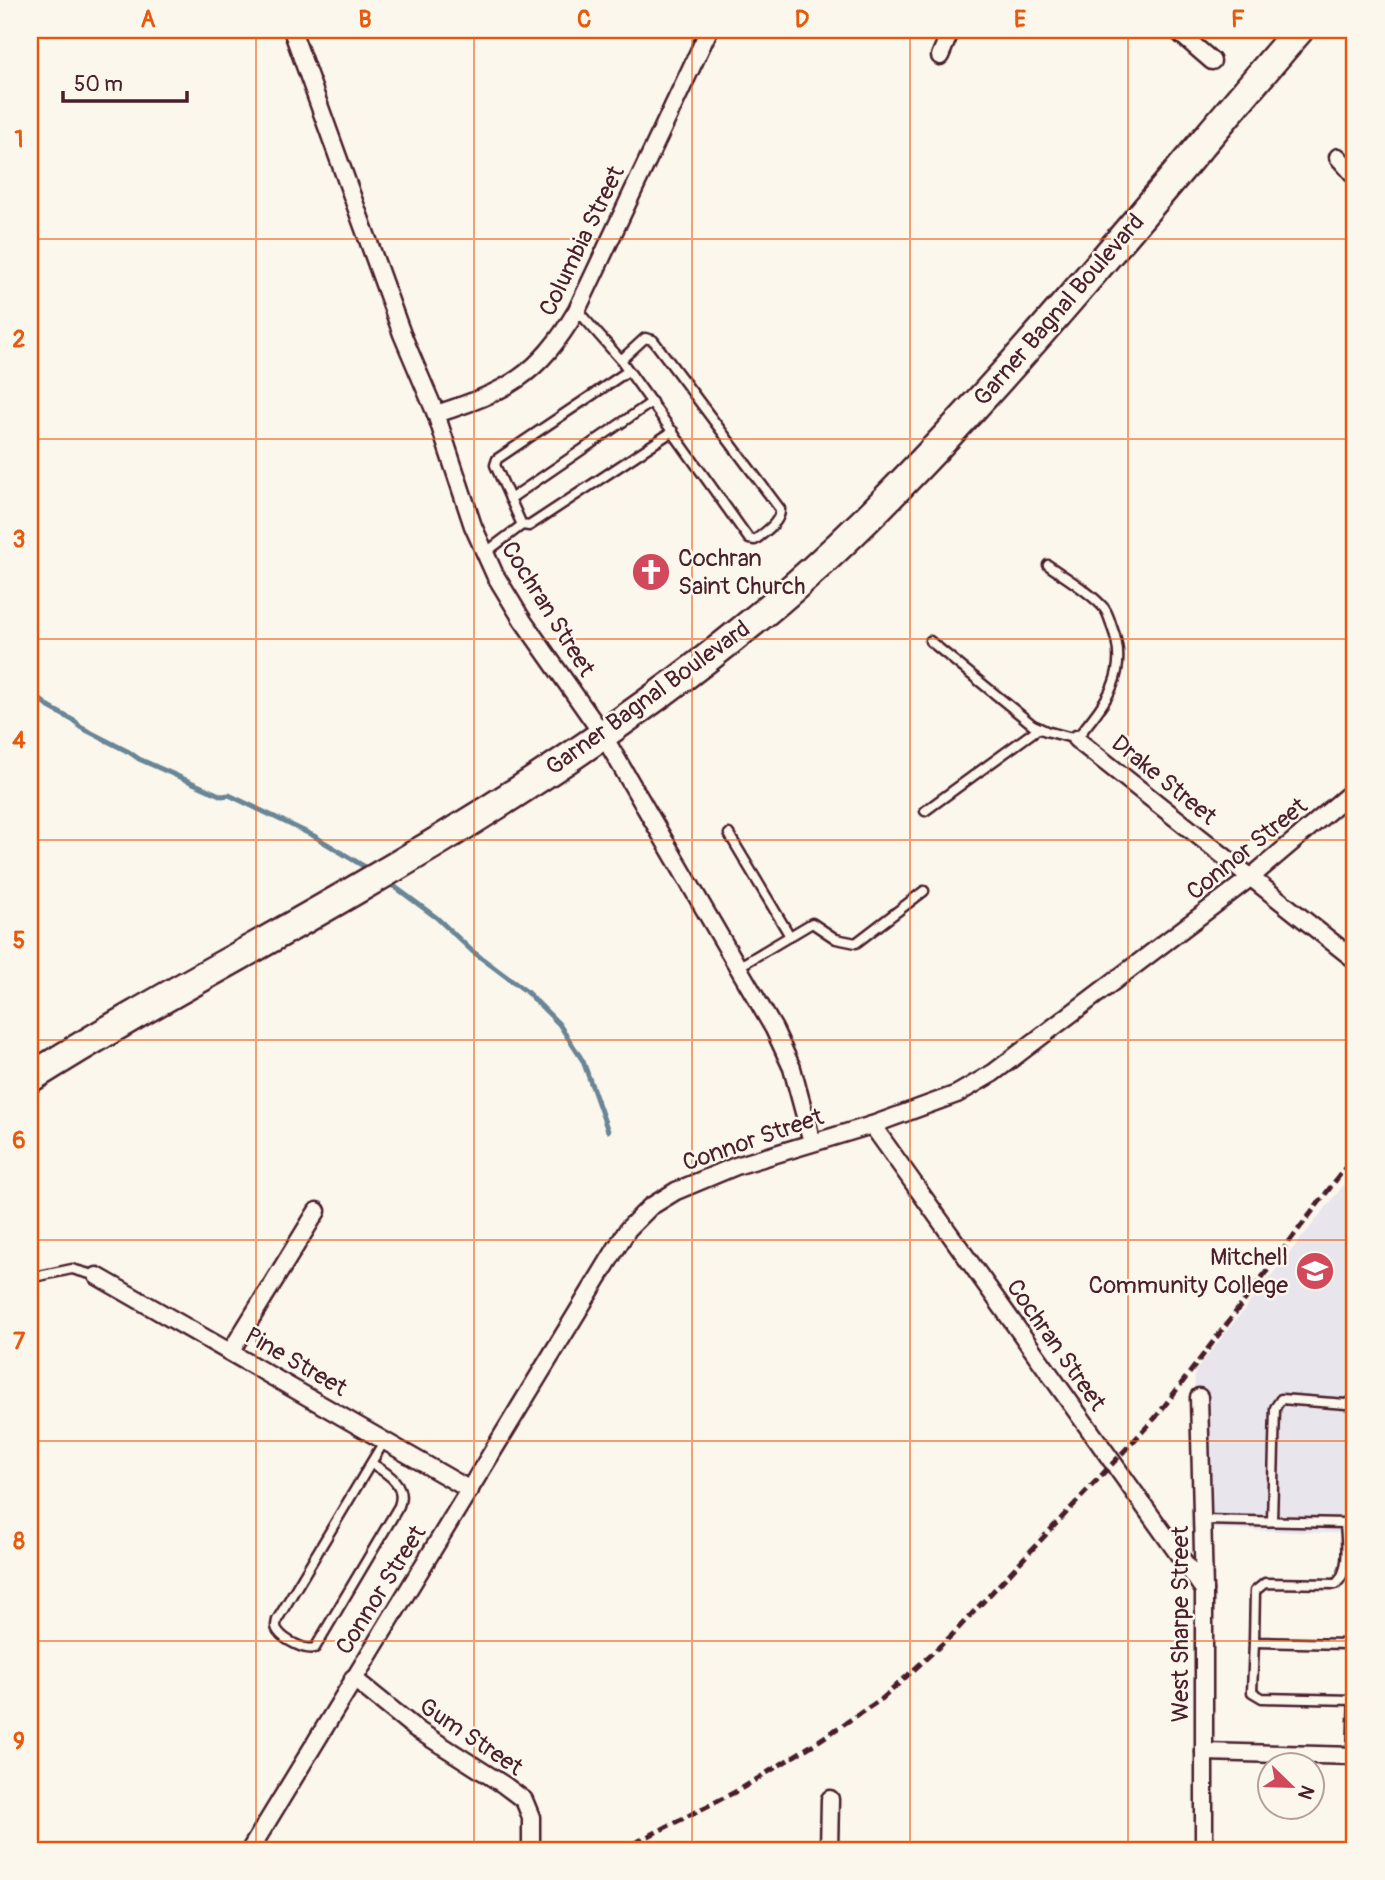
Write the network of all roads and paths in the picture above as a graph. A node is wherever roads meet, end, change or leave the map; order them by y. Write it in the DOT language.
graph roads {
  1 [pos="292,30"];
  2 [pos="709,30"];
  3 [pos="951,30"];
  4 [pos="1176,30"];
  5 [pos="1299,30"];
  6 [pos="940,56"];
  7 [pos="1212,61"];
  8 [pos="1338,157"];
  9 [pos="1355,176"];
  10 [pos="577,310"];
  11 [pos="621,359"];
  12 [pos="628,372"];
  13 [pos="652,402"];
  14 [pos="436,414"];
  15 [pos="673,431"];
  16 [pos="510,499"];
  17 [pos="522,525"];
  18 [pos="485,554"];
  19 [pos="1048,565"];
  20 [pos="930,640"];
  21 [pos="1039,728"];
  22 [pos="603,735"];
  23 [pos="1076,738"];
  24 [pos="1355,789"];
  25 [pos="925,811"];
  26 [pos="729,834"];
  27 [pos="1250,878"];
  28 [pos="924,891"];
  29 [pos="790,936"];
  30 [pos="1355,960"];
  31 [pos="738,967"];
  32 [pos="30,1078"];
  33 [pos="872,1125"];
  34 [pos="812,1142"];
  35 [pos="317,1211"];
  36 [pos="97,1276"];
  37 [pos="30,1280"];
  38 [pos="231,1351"];
  39 [pos="1199,1397"];
  40 [pos="1355,1399"];
  41 [pos="385,1440"];
  42 [pos="372,1462"];
  43 [pos="470,1490"];
  44 [pos="1202,1520"];
  45 [pos="1272,1521"];
  46 [pos="1355,1522"];
  47 [pos="1345,1523"];
  48 [pos="1204,1590"];
  49 [pos="1254,1642"];
  50 [pos="1355,1651"];
  51 [pos="1355,1659"];
  52 [pos="353,1678"];
  53 [pos="1355,1681"];
  54 [pos="1354,1700"];
  55 [pos="1354,1719"];
  56 [pos="1204,1752"];
  57 [pos="1354,1756"];
  58 [pos="830,1799"];
  59 [pos="250,1850"];
  60 [pos="531,1850"];
  61 [pos="829,1850"];
  62 [pos="1204,1850"];
  1 -- 14 [label="street, Cochran Street"];
  2 -- 10 [label="street, Columbia Street"];
  3 -- 6 [label="street"];
  4 -- 7 [label="street"];
  5 -- 22 [label="highway, Garner Bagnal Boulevard"];
  8 -- 9 [label="street"];
  10 -- 11 [label="lane"];
  10 -- 14 [label="street, Columbia Street"];
  11 -- 12 [label="lane"];
  11 -- 15 [label="lane"];
  12 -- 13 [label="lane"];
  12 -- 16 [label="lane"];
  13 -- 15 [label="lane"];
  13 -- 16 [label="lane"];
  14 -- 18 [label="street, Cochran Street"];
  15 -- 17 [label="lane"];
  16 -- 17 [label="lane"];
  17 -- 18 [label="lane"];
  18 -- 22 [label="street, Cochran Street"];
  19 -- 23 [label="lane"];
  20 -- 21 [label="lane"];
  21 -- 23 [label="lane"];
  21 -- 25 [label="lane"];
  22 -- 31 [label="street, Cochran Street"];
  22 -- 32 [label="highway, Garner Bagnal Boulevard"];
  23 -- 27 [label="street, Drake Street"];
  24 -- 27 [label="street, Connor Street"];
  26 -- 29 [label="lane"];
  27 -- 30 [label="street, Drake Street"];
  27 -- 33 [label="street, Connor Street"];
  28 -- 29 [label="lane"];
  29 -- 31 [label="lane"];
  31 -- 34 [label="street, Cochran Street"];
  33 -- 34 [label="street, Connor Street"];
  33 -- 48 [label="street, Cochran Street"];
  34 -- 43 [label="street, Connor Street"];
  35 -- 38 [label="street"];
  36 -- 37 [label="lane"];
  36 -- 38 [label="street, Pine Street"];
  38 -- 41 [label="street, Pine Street"];
  39 -- 44 [label="street, West Sharpe Street"];
  40 -- 45 [label="lane"];
  41 -- 42 [label="lane"];
  41 -- 43 [label="street, Pine Street"];
  42 -- 42 [label="lane"];
  43 -- 52 [label="street, Connor Street"];
  44 -- 45 [label="lane"];
  44 -- 48 [label="street, West Sharpe Street"];
  45 -- 47 [label="lane"];
  46 -- 47 [label="lane"];
  47 -- 49 [label="lane"];
  48 -- 56 [label="street, West Sharpe Street"];
  49 -- 50 [label="lane"];
  49 -- 54 [label="lane"];
  51 -- 53 [label="lane"];
  52 -- 59 [label="street, Connor Street"];
  52 -- 60 [label="street, Gum Street"];
  53 -- 54 [label="lane"];
  54 -- 55 [label="lane"];
  55 -- 57 [label="lane"];
  56 -- 57 [label="street"];
  56 -- 62 [label="street, West Sharpe Street"];
  58 -- 61 [label="street"];
}
